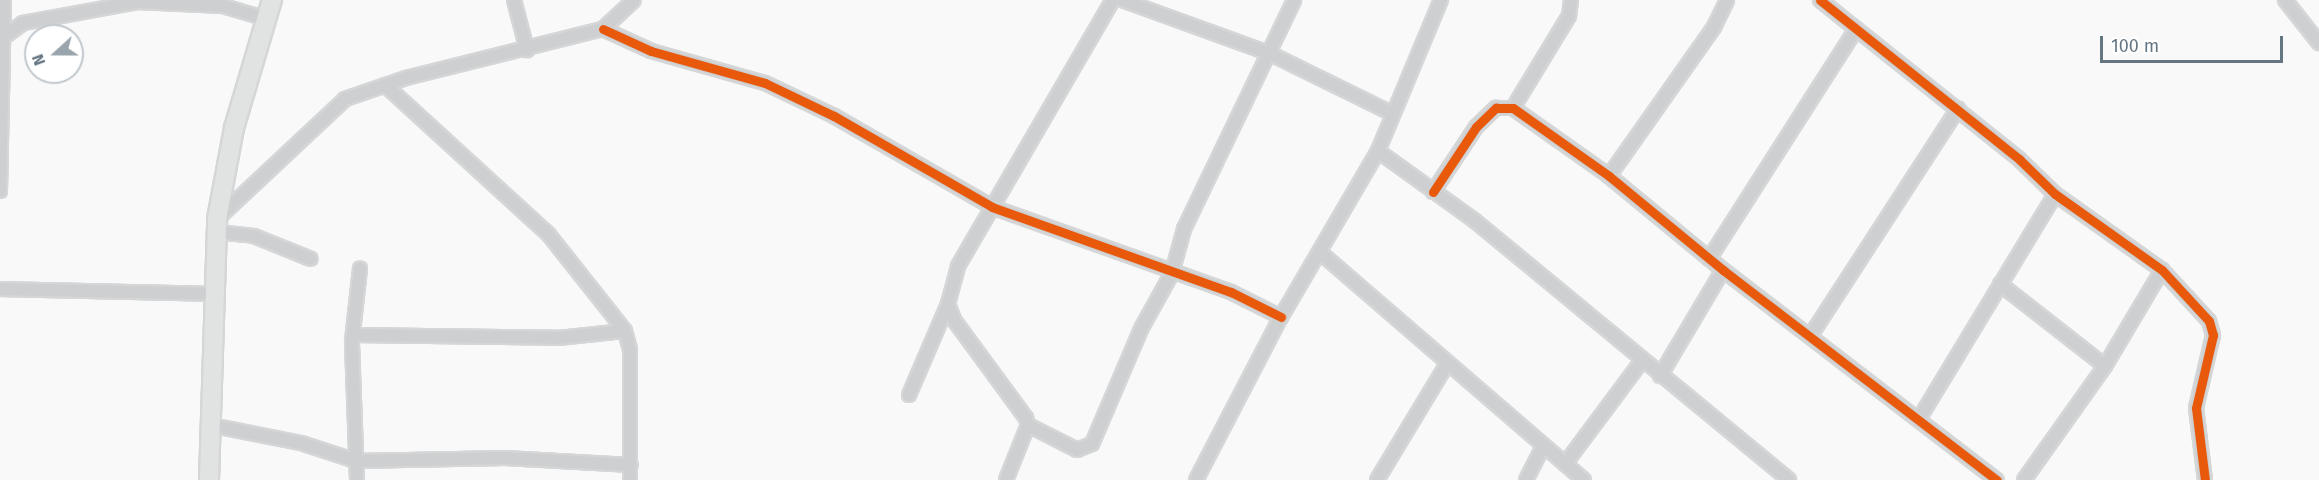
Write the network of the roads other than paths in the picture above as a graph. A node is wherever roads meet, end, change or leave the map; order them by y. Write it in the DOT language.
graph roads {
  1 [pos="4,0"];
  2 [pos="272,0"];
  3 [pos="514,0"];
  4 [pos="634,0"];
  5 [pos="1113,0"];
  6 [pos="1122,0"];
  7 [pos="1294,0"];
  8 [pos="1441,0"];
  9 [pos="1571,0"];
  10 [pos="1727,0"];
  11 [pos="1820,0"];
  12 [pos="2285,0"];
  13 [pos="4,15"];
  14 [pos="267,19"];
  15 [pos="23,23"];
  16 [pos="603,29"];
  17 [pos="1855,31"];
  18 [pos="4,36"];
  19 [pos="2319,43"];
  20 [pos="527,50"];
  21 [pos="1270,54"];
  22 [pos="385,85"];
  23 [pos="1513,108"];
  24 [pos="1958,109"];
  25 [pos="1393,114"];
  26 [pos="1378,151"];
  27 [pos="1609,176"];
  28 [pos="0,191"];
  29 [pos="1433,192"];
  30 [pos="2055,194"];
  31 [pos="992,207"];
  32 [pos="217,226"];
  33 [pos="1322,254"];
  34 [pos="311,259"];
  35 [pos="1709,259"];
  36 [pos="360,268"];
  37 [pos="1723,270"];
  38 [pos="2162,270"];
  39 [pos="1172,273"];
  40 [pos="2000,285"];
  41 [pos="0,289"];
  42 [pos="213,294"];
  43 [pos="948,304"];
  44 [pos="1281,317"];
  45 [pos="625,331"];
  46 [pos="353,335"];
  47 [pos="1811,335"];
  48 [pos="1641,362"];
  49 [pos="1447,364"];
  50 [pos="2105,366"];
  51 [pos="1660,376"];
  52 [pos="909,395"];
  53 [pos="1919,419"];
  54 [pos="210,425"];
  55 [pos="1028,425"];
  56 [pos="1543,446"];
  57 [pos="356,461"];
  58 [pos="1565,464"];
  59 [pos="632,465"];
  60 [pos="209,480"];
  61 [pos="357,480"];
  62 [pos="630,480"];
  63 [pos="1006,480"];
  64 [pos="1196,480"];
  65 [pos="1377,480"];
  66 [pos="1526,480"];
  67 [pos="1584,480"];
  68 [pos="1789,480"];
  69 [pos="1997,480"];
  70 [pos="2024,480"];
  71 [pos="2205,480"];
  1 -- 13 [label="street"];
  2 -- 14 [label="main road"];
  3 -- 20 [label="street"];
  4 -- 16 [label="street"];
  5 -- 31 [label="street"];
  6 -- 21 [label="street"];
  7 -- 21 [label="street"];
  8 -- 25 [label="street"];
  9 -- 23 [label="street"];
  10 -- 27 [label="street"];
  11 -- 17 [label="street"];
  12 -- 19 [label="street"];
  13 -- 15 [label="street"];
  13 -- 18 [label="street"];
  14 -- 15 [label="street"];
  14 -- 32 [label="main road"];
  15 -- 18 [label="street"];
  16 -- 20 [label="street"];
  16 -- 31 [label="street"];
  17 -- 24 [label="street"];
  17 -- 35 [label="street"];
  18 -- 28 [label="street"];
  20 -- 22 [label="street"];
  21 -- 25 [label="street"];
  21 -- 39 [label="street"];
  22 -- 32 [label="street"];
  22 -- 45 [label="street"];
  23 -- 27 [label="street"];
  23 -- 29 [label="street"];
  24 -- 30 [label="street"];
  24 -- 47 [label="street"];
  25 -- 26 [label="street"];
  26 -- 29 [label="street"];
  26 -- 33 [label="street"];
  27 -- 35 [label="street"];
  29 -- 48 [label="street"];
  30 -- 38 [label="street"];
  30 -- 40 [label="street"];
  31 -- 39 [label="street"];
  31 -- 43 [label="street"];
  32 -- 34 [label="street"];
  32 -- 42 [label="main road"];
  33 -- 44 [label="street"];
  33 -- 49 [label="street"];
  35 -- 37 [label="street"];
  36 -- 46 [label="street"];
  37 -- 47 [label="street"];
  37 -- 51 [label="street"];
  38 -- 50 [label="street"];
  38 -- 71 [label="street"];
  39 -- 44 [label="street"];
  39 -- 55 [label="street"];
  40 -- 50 [label="street"];
  40 -- 53 [label="street"];
  41 -- 42 [label="street"];
  42 -- 54 [label="main road"];
  43 -- 52 [label="street"];
  43 -- 55 [label="street"];
  44 -- 64 [label="street"];
  45 -- 46 [label="street"];
  45 -- 59 [label="street"];
  46 -- 57 [label="street"];
  47 -- 53 [label="street"];
  48 -- 51 [label="street"];
  48 -- 58 [label="street"];
  49 -- 56 [label="street"];
  49 -- 65 [label="street"];
  50 -- 70 [label="street"];
  51 -- 68 [label="street"];
  53 -- 69 [label="street"];
  54 -- 57 [label="street"];
  54 -- 60 [label="main road"];
  55 -- 63 [label="street"];
  56 -- 58 [label="street"];
  56 -- 66 [label="street"];
  57 -- 59 [label="street"];
  57 -- 61 [label="street"];
  58 -- 67 [label="street"];
  59 -- 62 [label="street"];
}
